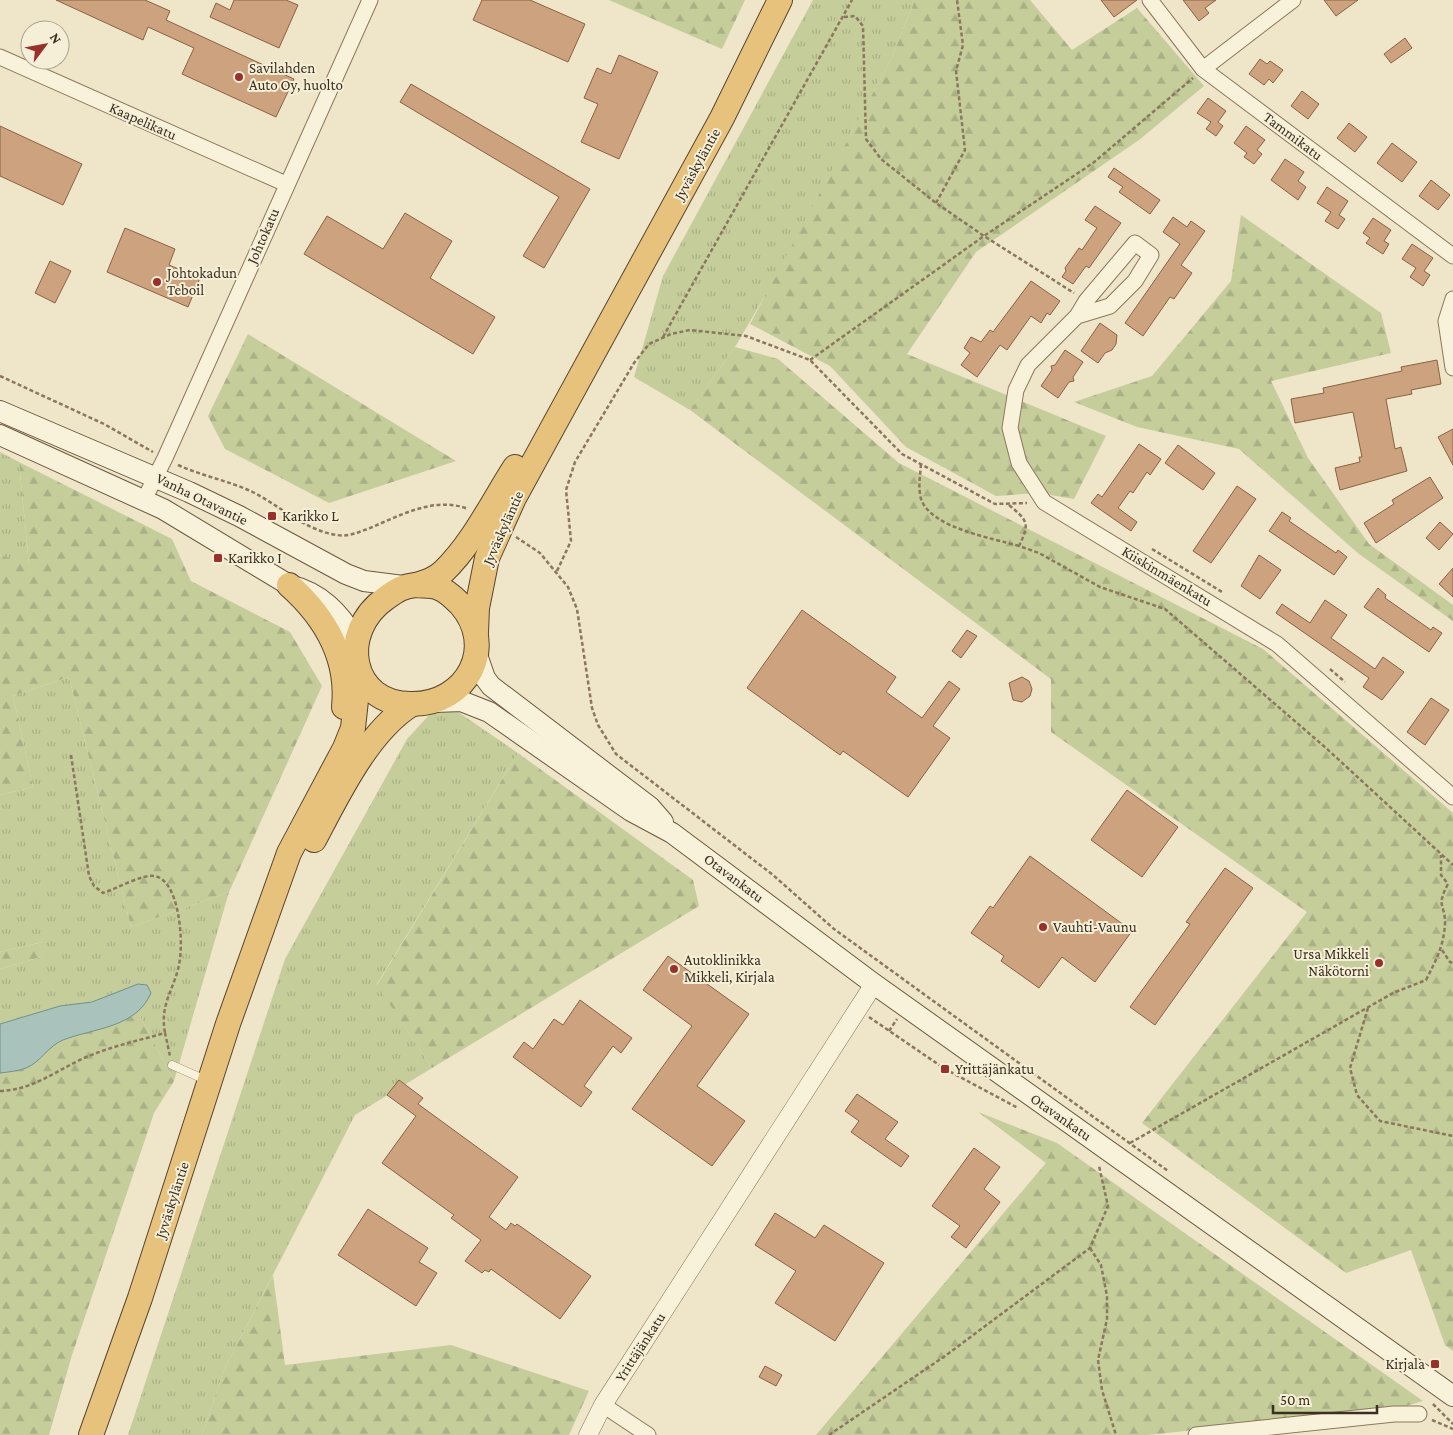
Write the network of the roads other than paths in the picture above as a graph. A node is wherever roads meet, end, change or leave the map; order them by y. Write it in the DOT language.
graph roads {
  1 [pos="370,0"];
  2 [pos="780,0"];
  3 [pos="1150,0"];
  4 [pos="1293,0"];
  5 [pos="0,57"];
  6 [pos="1203,69"];
  7 [pos="286,184"];
  8 [pos="1453,256"];
  9 [pos="1453,299"];
  10 [pos="1078,316"];
  11 [pos="608,325"];
  12 [pos="1453,368"];
  13 [pos="0,411"];
  14 [pos="0,435"];
  15 [pos="156,477"];
  16 [pos="144,500"];
  17 [pos="289,585"];
  18 [pos="410,586"];
  19 [pos="356,640"];
  20 [pos="476,642"];
  21 [pos="359,672"];
  22 [pos="424,703"];
  23 [pos="334,768"];
  24 [pos="1453,797"];
  25 [pos="672,833"];
  26 [pos="249,963"];
  27 [pos="874,984"];
  28 [pos="172,1065"];
  29 [pos="210,1082"];
  30 [pos="1453,1396"];
  31 [pos="603,1405"];
  32 [pos="1419,1414"];
  33 [pos="91,1435"];
  34 [pos="588,1435"];
  35 [pos="648,1435"];
  36 [pos="1196,1435"];
  1 -- 7 [label="street, Johtokatu"];
  2 -- 11 [label="highway, Jyväskyläntie"];
  3 -- 6 [label="street, Tammikatu"];
  4 -- 6 [label="street"];
  5 -- 7 [label="street, Kaapelikatu"];
  6 -- 8 [label="street, Tammikatu"];
  7 -- 15 [label="street, Johtokatu"];
  9 -- 12 [label="street"];
  10 -- 10 [label="street, Kiiskinmäenkatu"];
  10 -- 24 [label="street, Kiiskinmäenkatu"];
  11 -- 18 [label="highway, Jyväskyläntie"];
  11 -- 20 [label="highway, Jyväskyläntie"];
  13 -- 15 [label="main road, Vanha Otavantie"];
  14 -- 16 [label="main road, Vanha Otavantie"];
  15 -- 16 [label="street, Johtokatu"];
  15 -- 18 [label="main road, Vanha Otavantie"];
  16 -- 17 [label="main road, Vanha Otavantie"];
  17 -- 19 [label="main road, Vanha Otavantie"];
  17 -- 23 [label="highway"];
  18 -- 19 [label="highway"];
  18 -- 20 [label="highway"];
  19 -- 21 [label="highway"];
  20 -- 22 [label="highway"];
  20 -- 25 [label="main road, Otavankatu"];
  21 -- 22 [label="highway"];
  21 -- 23 [label="highway, Jyväskyläntie"];
  22 -- 25 [label="main road, Otavankatu"];
  22 -- 26 [label="highway, Jyväskyläntie"];
  23 -- 26 [label="highway, Jyväskyläntie"];
  25 -- 27 [label="main road, Otavankatu"];
  26 -- 29 [label="highway, Jyväskyläntie"];
  27 -- 30 [label="main road, Otavankatu"];
  27 -- 31 [label="street, Yrittäjänkatu"];
  28 -- 29 [label="lane"];
  29 -- 33 [label="highway, Jyväskyläntie"];
  31 -- 34 [label="street, Yrittäjänkatu"];
  31 -- 35 [label="street"];
  32 -- 36 [label="street"];
}
